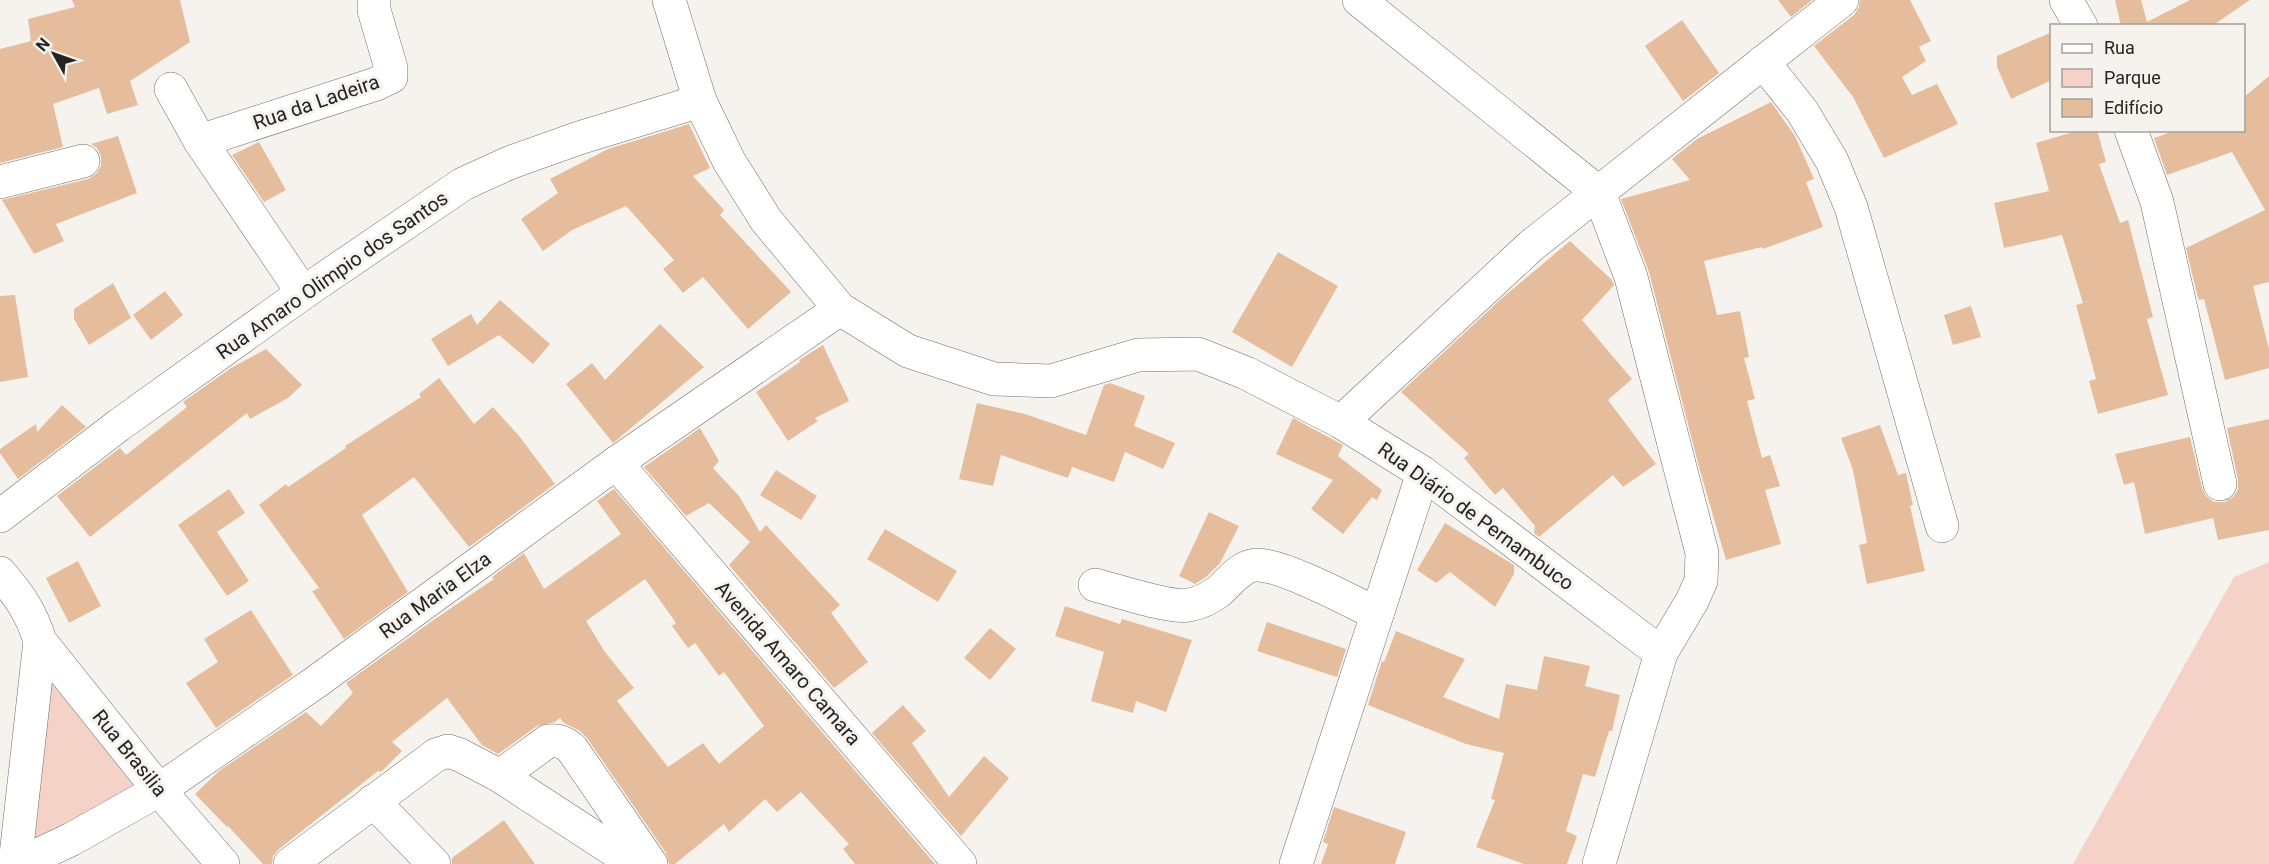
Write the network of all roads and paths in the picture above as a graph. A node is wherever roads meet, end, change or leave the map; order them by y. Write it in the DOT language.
graph roads {
  1 [pos="374,0"];
  2 [pos="669,0"];
  3 [pos="1359,0"];
  4 [pos="1842,0"];
  5 [pos="2066,0"];
  6 [pos="2080,24"];
  7 [pos="1763,62"];
  8 [pos="171,89"];
  9 [pos="699,101"];
  10 [pos="2133,132"];
  11 [pos="200,141"];
  12 [pos="83,161"];
  13 [pos="0,182"];
  14 [pos="1599,193"];
  15 [pos="303,293"];
  16 [pos="840,309"];
  17 [pos="1341,422"];
  18 [pos="616,463"];
  19 [pos="1423,473"];
  20 [pos="2220,484"];
  21 [pos="0,516"];
  22 [pos="1942,525"];
  23 [pos="0,573"];
  24 [pos="1095,585"];
  25 [pos="1377,614"];
  26 [pos="40,640"];
  27 [pos="1661,653"];
  28 [pos="500,776"];
  29 [pos="159,790"];
  30 [pos="373,801"];
  31 [pos="638,861"];
  32 [pos="17,864"];
  33 [pos="223,864"];
  34 [pos="290,864"];
  35 [pos="434,864"];
  36 [pos="960,864"];
  37 [pos="1296,864"];
  38 [pos="1599,864"];
  1 -- 11 [label="street, Rua da Ladeira"];
  2 -- 9 [label="street, Rua Diário de Pernambuco"];
  3 -- 14 [label="street"];
  4 -- 7 [label="street"];
  5 -- 6 [label="street"];
  7 -- 14 [label="street"];
  7 -- 22 [label="street"];
  8 -- 11 [label="street"];
  9 -- 15 [label="street, Rua Amaro Olimpio dos Santos"];
  9 -- 16 [label="street, Rua Diário de Pernambuco"];
  10 -- 20 [label="street"];
  11 -- 15 [label="street"];
  12 -- 13 [label="street"];
  14 -- 17 [label="street"];
  14 -- 27 [label="street"];
  15 -- 21 [label="street, Rua Amaro Olimpio dos Santos"];
  16 -- 17 [label="street, Rua Diário de Pernambuco"];
  16 -- 18 [label="street, Rua Maria Elza"];
  17 -- 19 [label="street, Rua Diário de Pernambuco"];
  18 -- 29 [label="street, Rua Maria Elza"];
  18 -- 36 [label="street, Avenida Amaro Camara"];
  19 -- 25 [label="street"];
  19 -- 27 [label="street, Rua Diário de Pernambuco"];
  23 -- 26 [label="street"];
  24 -- 25 [label="street"];
  25 -- 37 [label="street"];
  26 -- 29 [label="street, Rua Brasilia"];
  26 -- 32 [label="street"];
  27 -- 38 [label="street"];
  28 -- 30 [label="street"];
  28 -- 31 [label="street"];
  28 -- 31 [label="street"];
  29 -- 32 [label="street, Rua Maria Elza"];
  29 -- 33 [label="street, Rua Brasilia"];
  30 -- 34 [label="street"];
  30 -- 35 [label="street"];
}
